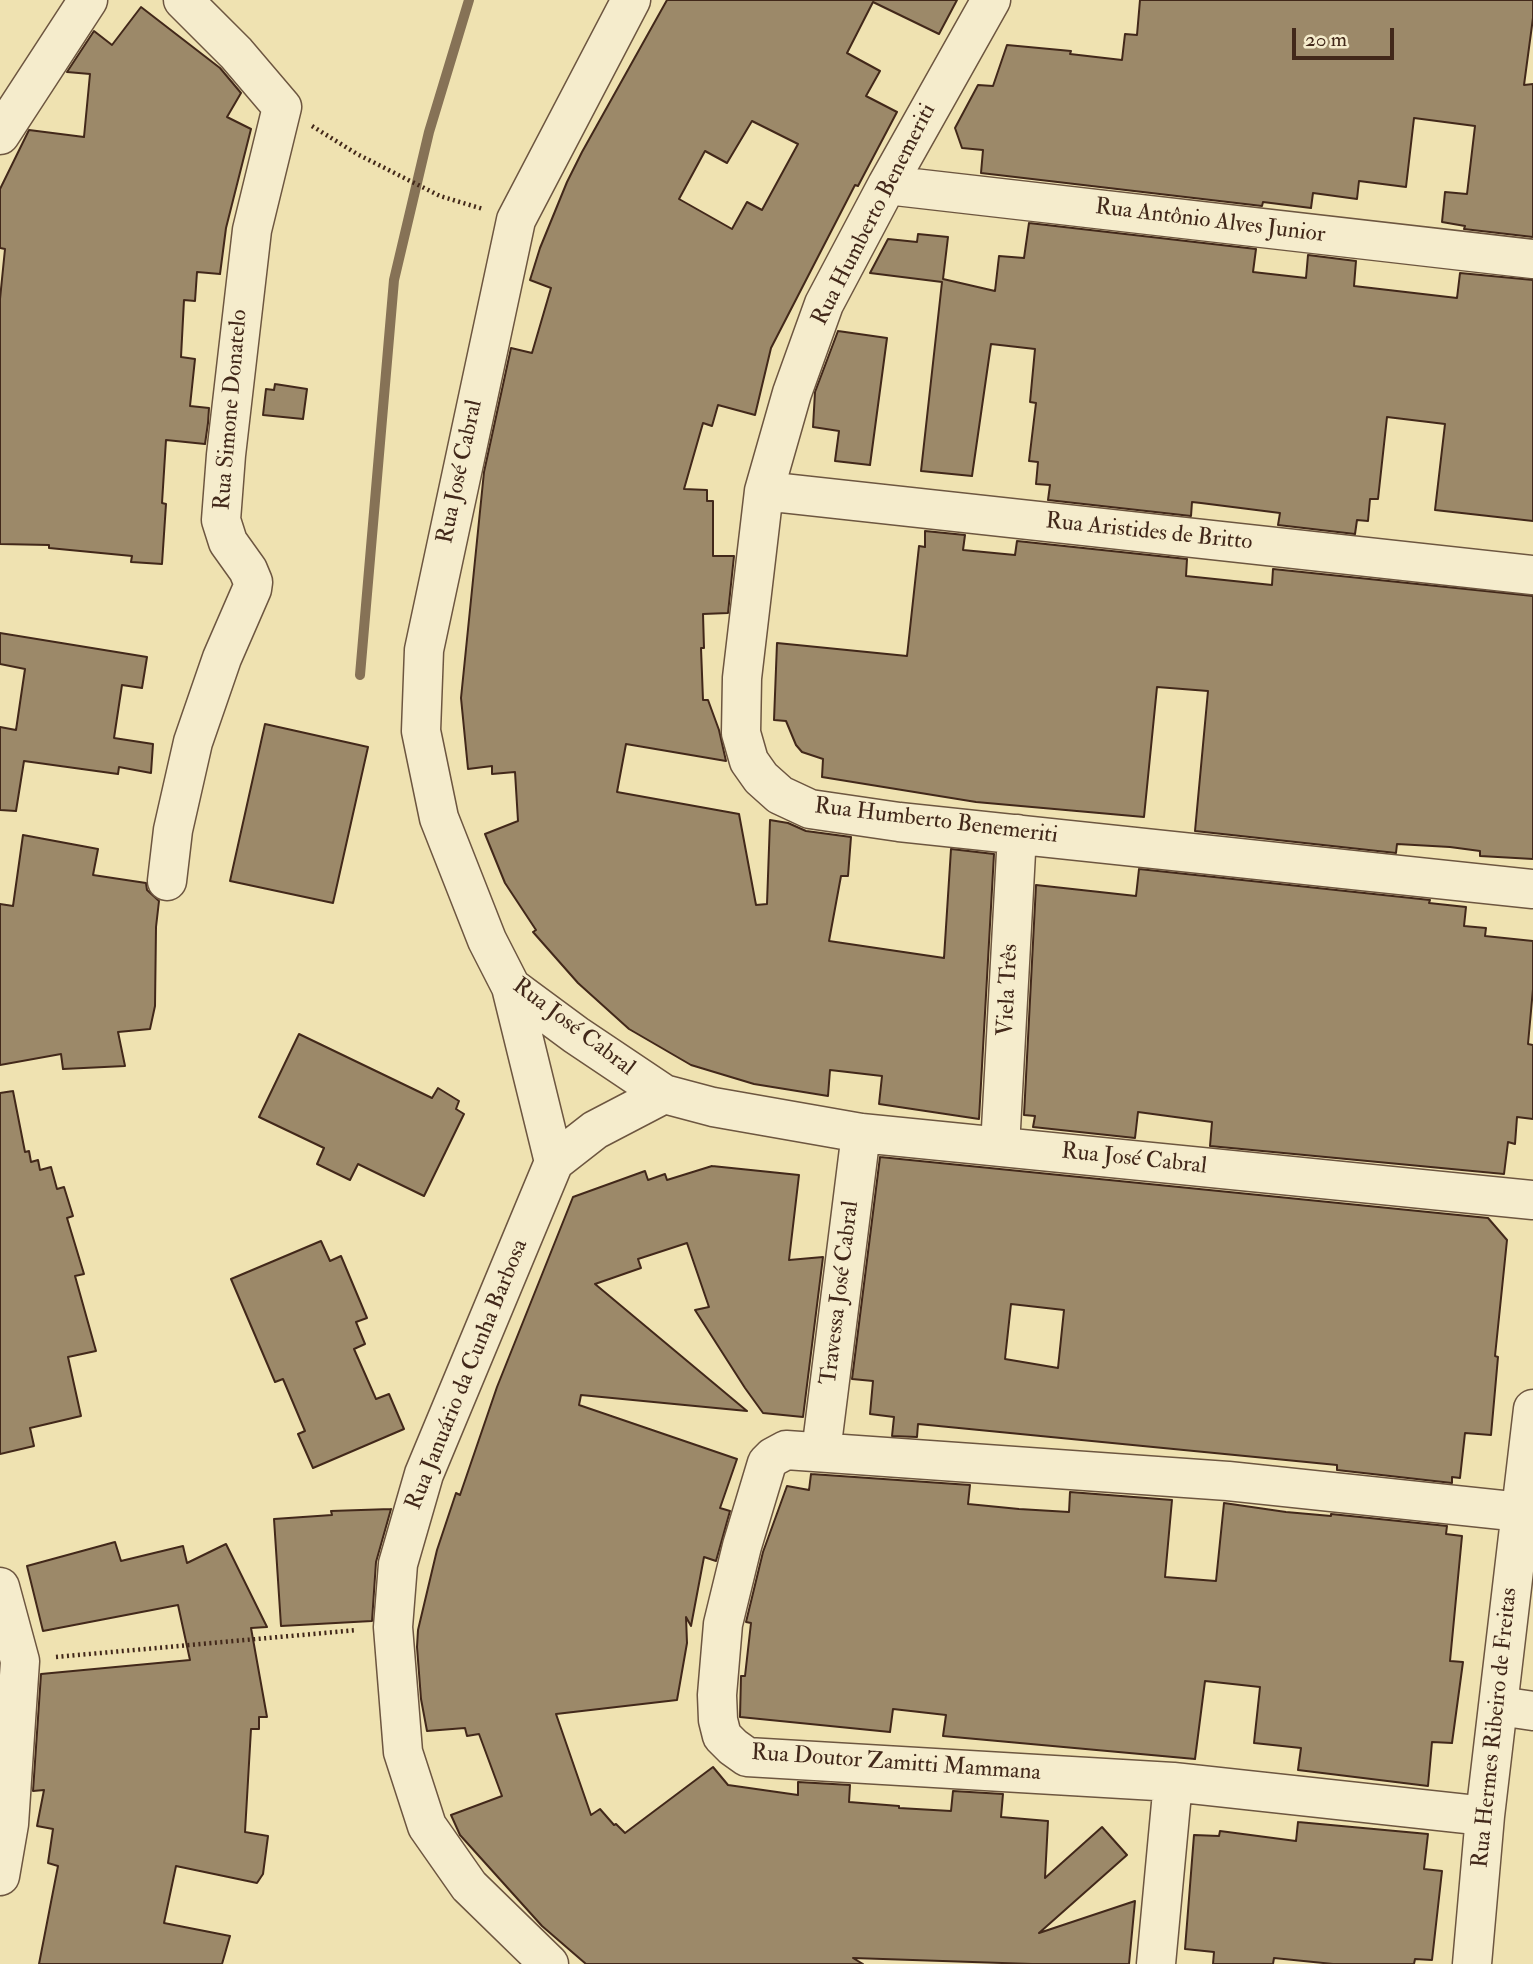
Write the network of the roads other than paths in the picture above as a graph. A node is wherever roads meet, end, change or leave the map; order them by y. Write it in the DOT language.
graph roads {
  1 [pos="88,0"];
  2 [pos="183,0"];
  3 [pos="631,0"];
  4 [pos="991,0"];
  5 [pos="0,135"];
  6 [pos="887,185"];
  7 [pos="1533,259"];
  8 [pos="764,491"];
  9 [pos="1533,575"];
  10 [pos="1017,834"];
  11 [pos="167,881"];
  12 [pos="1533,889"];
  13 [pos="511,987"];
  14 [pos="664,1094"];
  15 [pos="861,1133"];
  16 [pos="1000,1147"];
  17 [pos="554,1162"];
  18 [pos="1533,1200"];
  19 [pos="1533,1409"];
  20 [pos="821,1452"];
  21 [pos="1521,1512"];
  22 [pos="0,1587"];
  23 [pos="1516,1709"];
  24 [pos="1173,1782"];
  25 [pos="1485,1816"];
  26 [pos="0,1877"];
  27 [pos="549,1964"];
  28 [pos="1156,1964"];
  29 [pos="1472,1964"];
  1 -- 5 [label="street"];
  2 -- 11 [label="street, Rua Simone Donatelo"];
  3 -- 13 [label="street, Rua José Cabral"];
  4 -- 6 [label="street, Rua Humberto Benemeriti"];
  6 -- 7 [label="street, Rua Antônio Alves Junior"];
  6 -- 8 [label="street, Rua Humberto Benemeriti"];
  8 -- 9 [label="street, Rua Aristides de Britto"];
  8 -- 10 [label="street, Rua Humberto Benemeriti"];
  10 -- 12 [label="street, Rua Humberto Benemeriti"];
  10 -- 16 [label="street, Viela Três"];
  13 -- 14 [label="street, Rua José Cabral"];
  13 -- 17 [label="street"];
  14 -- 15 [label="street, Rua José Cabral"];
  14 -- 17 [label="street, Rua Januário da Cunha Barbosa"];
  15 -- 16 [label="street, Rua José Cabral"];
  15 -- 20 [label="street, Travessa José Cabral"];
  16 -- 18 [label="street, Rua José Cabral"];
  17 -- 27 [label="street, Rua Januário da Cunha Barbosa"];
  19 -- 21 [label="street, Rua Hermes Ribeiro de Freitas"];
  20 -- 21 [label="street, Rua Doutor Zamitti Mammana"];
  20 -- 24 [label="street, Rua Doutor Zamitti Mammana"];
  21 -- 23 [label="street, Rua Hermes Ribeiro de Freitas"];
  22 -- 26 [label="street"];
  23 -- 25 [label="street, Rua Hermes Ribeiro de Freitas"];
  24 -- 25 [label="street, Rua Doutor Zamitti Mammana"];
  24 -- 28 [label="street"];
  25 -- 29 [label="street, Rua Hermes Ribeiro de Freitas"];
}
